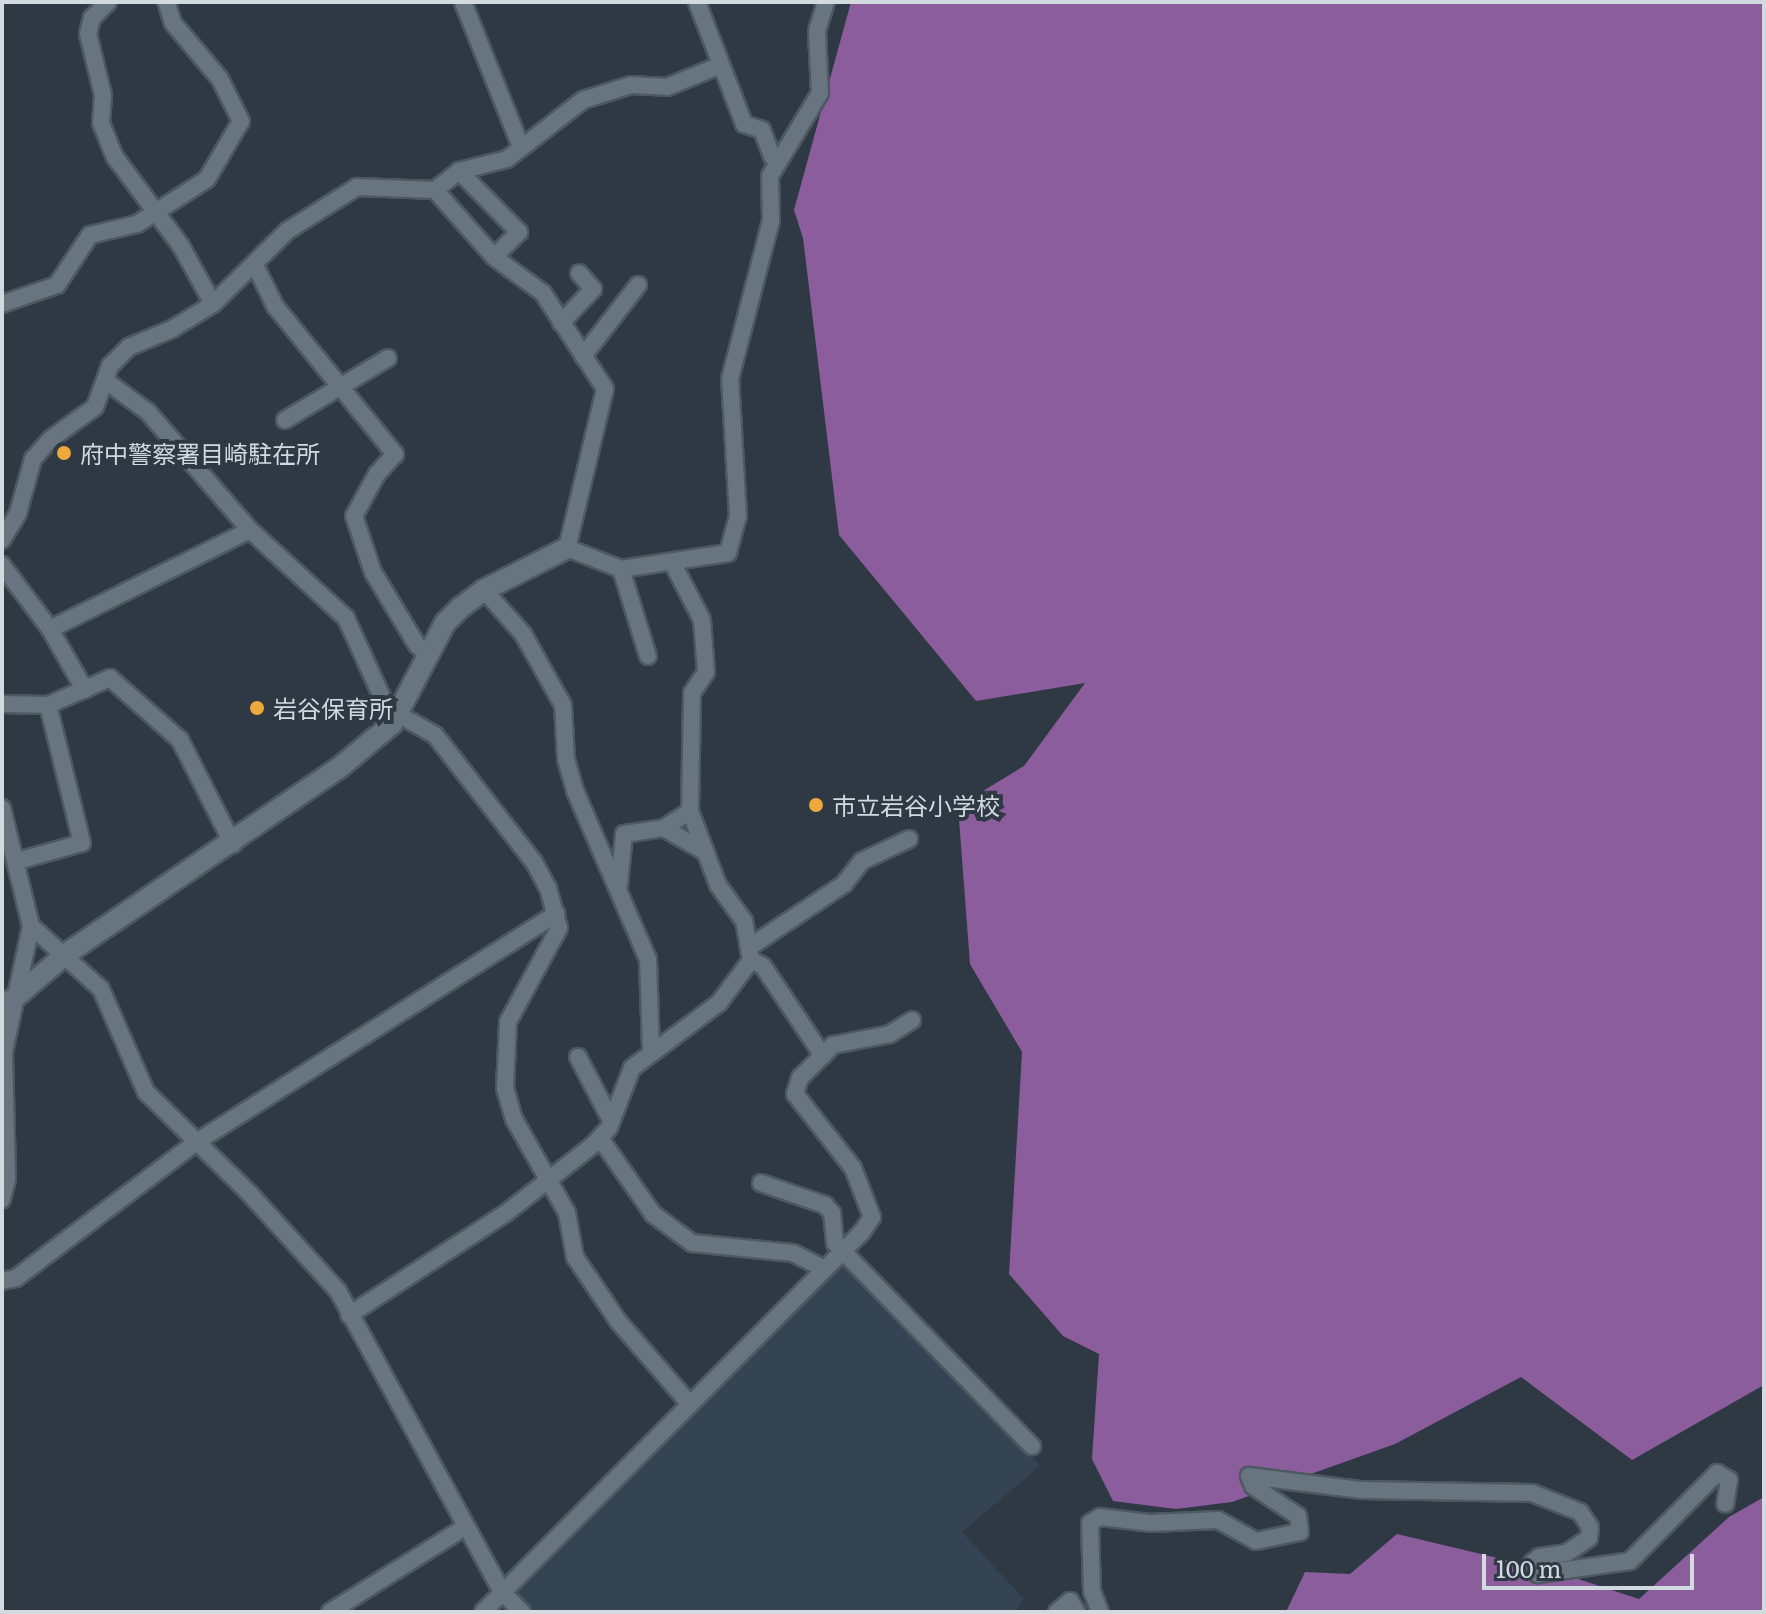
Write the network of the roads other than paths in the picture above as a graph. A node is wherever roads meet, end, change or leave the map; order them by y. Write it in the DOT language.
graph roads {
  1 [pos="108,2"];
  2 [pos="166,2"];
  3 [pos="463,2"];
  4 [pos="697,2"];
  5 [pos="826,2"];
  6 [pos="721,65"];
  7 [pos="521,147"];
  8 [pos="780,157"];
  9 [pos="459,171"];
  10 [pos="435,190"];
  11 [pos="154,211"];
  12 [pos="494,257"];
  13 [pos="255,265"];
  14 [pos="579,273"];
  15 [pos="638,285"];
  16 [pos="2,304"];
  17 [pos="213,304"];
  18 [pos="561,323"];
  19 [pos="583,356"];
  20 [pos="388,358"];
  21 [pos="106,381"];
  22 [pos="345,386"];
  23 [pos="285,420"];
  24 [pos="250,530"];
  25 [pos="2,540"];
  26 [pos="567,548"];
  27 [pos="672,562"];
  28 [pos="2,565"];
  29 [pos="621,569"];
  30 [pos="484,590"];
  31 [pos="50,629"];
  32 [pos="429,656"];
  33 [pos="648,656"];
  34 [pos="85,690"];
  35 [pos="2,704"];
  36 [pos="48,705"];
  37 [pos="397,717"];
  38 [pos="2,808"];
  39 [pos="690,811"];
  40 [pos="664,828"];
  41 [pos="909,839"];
  42 [pos="233,844"];
  43 [pos="705,852"];
  44 [pos="17,861"];
  45 [pos="619,885"];
  46 [pos="556,914"];
  47 [pos="31,926"];
  48 [pos="751,953"];
  49 [pos="66,954"];
  50 [pos="10,998"];
  51 [pos="912,1020"];
  52 [pos="651,1050"];
  53 [pos="823,1056"];
  54 [pos="578,1057"];
  55 [pos="611,1120"];
  56 [pos="600,1138"];
  57 [pos="195,1143"];
  58 [pos="549,1176"];
  59 [pos="761,1183"];
  60 [pos="2,1199"];
  61 [pos="842,1250"];
  62 [pos="822,1268"];
  63 [pos="2,1281"];
  64 [pos="349,1315"];
  65 [pos="690,1404"];
  66 [pos="1032,1446"];
  67 [pos="1725,1504"];
  68 [pos="465,1527"];
  69 [pos="1092,1591"];
  70 [pos="502,1592"];
  71 [pos="358,1604"];
  72 [pos="1068,1608"];
  73 [pos="330,1612"];
  74 [pos="483,1612"];
  75 [pos="522,1612"];
  76 [pos="1100,1612"];
  1 -- 11 [label="street"];
  2 -- 11 [label="street"];
  3 -- 7 [label="street"];
  4 -- 6 [label="street"];
  5 -- 8 [label="street"];
  6 -- 7 [label="street"];
  6 -- 8 [label="street"];
  7 -- 9 [label="street"];
  8 -- 27 [label="street"];
  9 -- 10 [label="street"];
  9 -- 12 [label="street"];
  10 -- 12 [label="street"];
  10 -- 13 [label="street"];
  11 -- 16 [label="street"];
  11 -- 17 [label="street"];
  12 -- 18 [label="street"];
  13 -- 17 [label="street"];
  13 -- 22 [label="street"];
  14 -- 18 [label="street"];
  15 -- 19 [label="street"];
  17 -- 21 [label="street"];
  18 -- 19 [label="street"];
  19 -- 26 [label="street"];
  20 -- 22 [label="street"];
  21 -- 24 [label="street"];
  21 -- 25 [label="street"];
  22 -- 23 [label="street"];
  22 -- 32 [label="street"];
  24 -- 31 [label="street"];
  24 -- 37 [label="street"];
  26 -- 29 [label="street"];
  26 -- 30 [label="street"];
  27 -- 29 [label="street"];
  27 -- 39 [label="street"];
  28 -- 31 [label="street"];
  29 -- 33 [label="street"];
  30 -- 32 [label="street"];
  30 -- 45 [label="street"];
  31 -- 34 [label="street"];
  32 -- 37 [label="street"];
  34 -- 36 [label="street"];
  34 -- 42 [label="street"];
  35 -- 36 [label="street"];
  36 -- 44 [label="street"];
  37 -- 42 [label="street"];
  37 -- 46 [label="street"];
  38 -- 44 [label="street"];
  39 -- 40 [label="street"];
  39 -- 43 [label="street"];
  40 -- 43 [label="street"];
  40 -- 45 [label="street"];
  41 -- 48 [label="street"];
  42 -- 49 [label="street"];
  43 -- 48 [label="street"];
  44 -- 47 [label="street"];
  45 -- 52 [label="street"];
  46 -- 57 [label="street"];
  46 -- 58 [label="street"];
  47 -- 49 [label="street"];
  47 -- 50 [label="street"];
  48 -- 52 [label="street"];
  48 -- 53 [label="street"];
  49 -- 50 [label="street"];
  49 -- 57 [label="street"];
  50 -- 60 [label="street"];
  51 -- 53 [label="street"];
  52 -- 55 [label="street"];
  53 -- 61 [label="street"];
  54 -- 55 [label="street"];
  55 -- 56 [label="street"];
  56 -- 58 [label="street"];
  56 -- 62 [label="street"];
  57 -- 63 [label="street"];
  57 -- 64 [label="street"];
  58 -- 64 [label="street"];
  58 -- 65 [label="street"];
  59 -- 61 [label="street"];
  61 -- 62 [label="street"];
  61 -- 66 [label="street"];
  62 -- 65 [label="street"];
  64 -- 68 [label="street"];
  65 -- 70 [label="street"];
  67 -- 69 [label="street"];
  68 -- 70 [label="street"];
  68 -- 71 [label="street"];
  69 -- 72 [label="street"];
  69 -- 76 [label="street"];
  70 -- 74 [label="street"];
  70 -- 75 [label="street"];
  71 -- 73 [label="street"];
}
